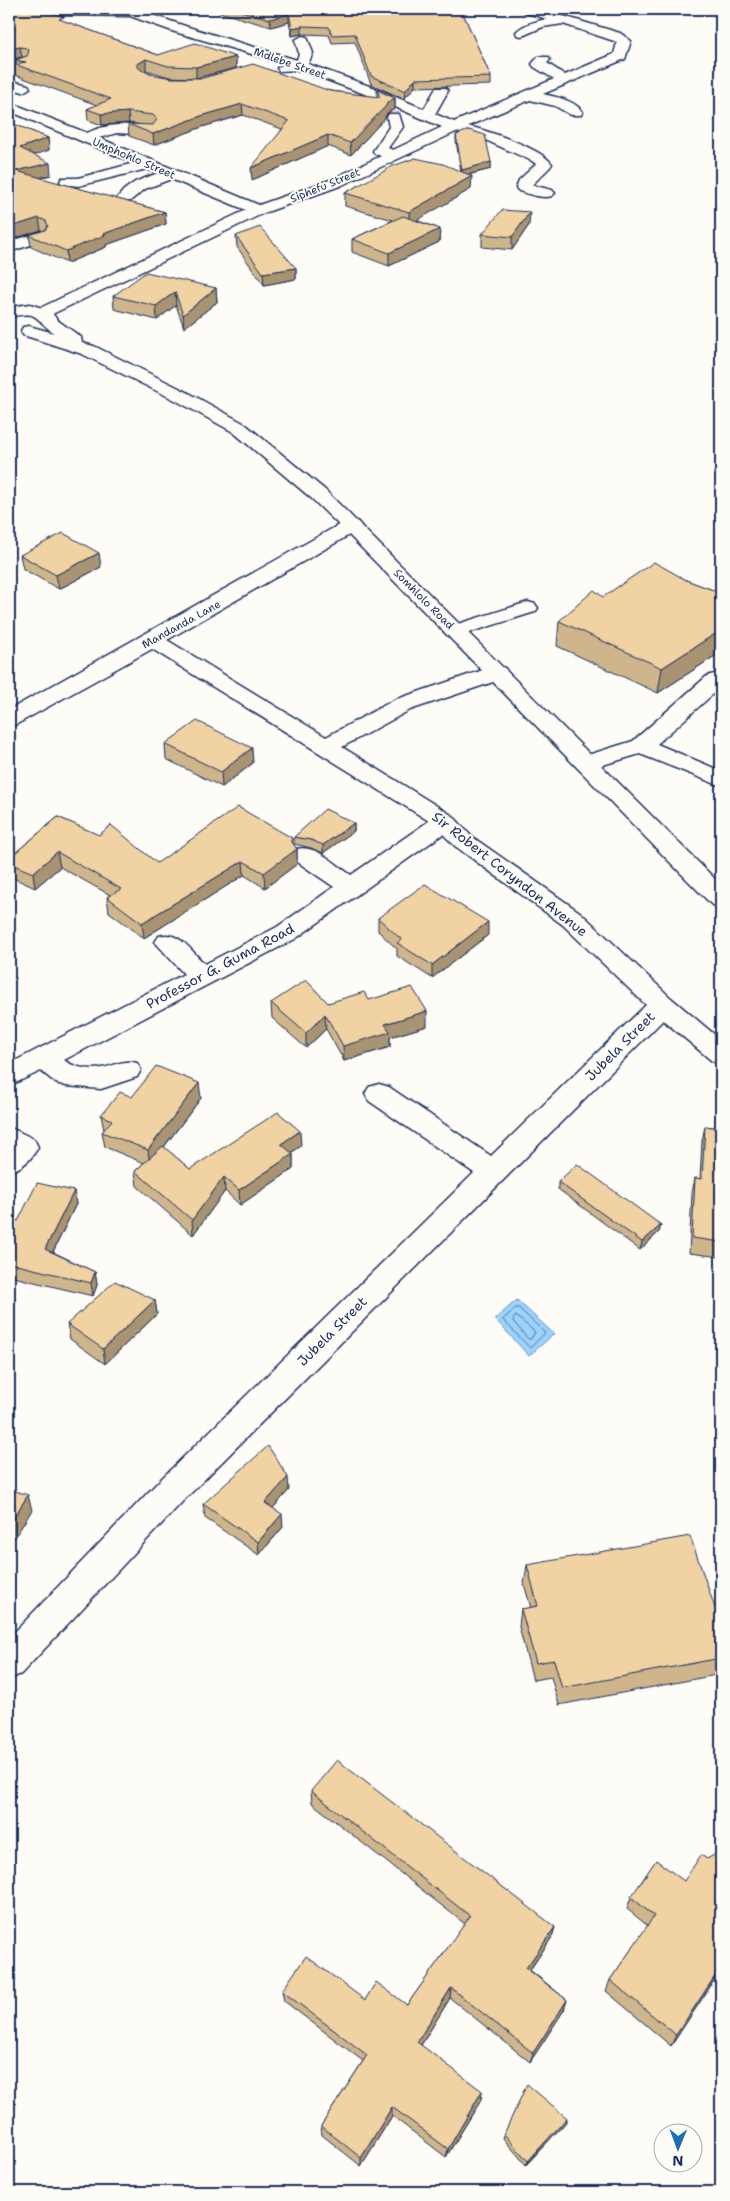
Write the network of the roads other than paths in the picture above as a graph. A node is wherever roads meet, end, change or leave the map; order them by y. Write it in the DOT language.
graph roads {
  1 [pos="528,9"];
  2 [pos="128,11"];
  3 [pos="45,14"];
  4 [pos="181,14"];
  5 [pos="565,20"];
  6 [pos="180,30"];
  7 [pos="522,32"];
  8 [pos="302,40"];
  9 [pos="277,57"];
  10 [pos="542,60"];
  11 [pos="300,66"];
  12 [pos="564,80"];
  13 [pos="9,84"];
  14 [pos="23,88"];
  15 [pos="441,91"];
  16 [pos="528,95"];
  17 [pos="9,106"];
  18 [pos="576,112"];
  19 [pos="29,115"];
  20 [pos="427,116"];
  21 [pos="394,117"];
  22 [pos="9,122"];
  23 [pos="448,130"];
  24 [pos="149,131"];
  25 [pos="88,139"];
  26 [pos="495,149"];
  27 [pos="394,156"];
  28 [pos="148,164"];
  29 [pos="172,174"];
  30 [pos="67,181"];
  31 [pos="524,183"];
  32 [pos="547,193"];
  33 [pos="125,198"];
  34 [pos="526,199"];
  35 [pos="259,210"];
  36 [pos="40,237"];
  37 [pos="9,247"];
  38 [pos="12,310"];
  39 [pos="46,317"];
  40 [pos="88,350"];
  41 [pos="351,526"];
  42 [pos="528,608"];
  43 [pos="456,631"];
  44 [pos="152,640"];
  45 [pos="497,673"];
  46 [pos="721,679"];
  47 [pos="9,719"];
  48 [pos="641,746"];
  49 [pos="325,747"];
  50 [pos="721,761"];
  51 [pos="586,763"];
  52 [pos="686,763"];
  53 [pos="721,779"];
  54 [pos="445,821"];
  55 [pos="305,855"];
  56 [pos="351,887"];
  57 [pos="721,899"];
  58 [pos="168,942"];
  59 [pos="202,977"];
  60 [pos="662,1006"];
  61 [pos="721,1054"];
  62 [pos="43,1058"];
  63 [pos="127,1070"];
  64 [pos="9,1076"];
  65 [pos="379,1094"];
  66 [pos="9,1138"];
  67 [pos="9,1161"];
  68 [pos="493,1172"];
  69 [pos="9,1662"];
  1 -- 5 [label="street"];
  2 -- 3 [label="street, Mdlebe Street"];
  2 -- 6 [label="street, Mdlebe Street"];
  4 -- 6 [label="street"];
  5 -- 7 [label="street"];
  5 -- 12 [label="street, Siphefu Street"];
  6 -- 9 [label="street, Mdlebe Street"];
  8 -- 11 [label="street"];
  9 -- 11 [label="street, Mdlebe Street"];
  9 -- 11 [label="street"];
  10 -- 12 [label="street"];
  11 -- 20 [label="street, Mdlebe Street"];
  12 -- 16 [label="street, Siphefu Street"];
  13 -- 14 [label="street"];
  15 -- 20 [label="street"];
  16 -- 18 [label="street"];
  16 -- 23 [label="street, Siphefu Street"];
  17 -- 19 [label="street, Umphohlo Street"];
  19 -- 22 [label="street"];
  19 -- 25 [label="street, Umphohlo Street"];
  20 -- 23 [label="street, Mdlebe Street"];
  21 -- 27 [label="street"];
  23 -- 26 [label="street"];
  23 -- 27 [label="street, Siphefu Street"];
  23 -- 31 [label="street"];
  24 -- 25 [label="street"];
  25 -- 28 [label="street, Umphohlo Street"];
  27 -- 35 [label="street, Siphefu Street"];
  28 -- 29 [label="street, Umphohlo Street"];
  28 -- 30 [label="street"];
  29 -- 33 [label="street"];
  29 -- 35 [label="street, Umphohlo Street"];
  31 -- 32 [label="street"];
  31 -- 34 [label="street"];
  35 -- 39 [label="street, Siphefu Street"];
  36 -- 37 [label="street"];
  38 -- 39 [label="street, Somhlolo Road"];
  39 -- 40 [label="street, Somhlolo Road"];
  39 -- 40 [label="street, Somhlolo Road"];
  40 -- 41 [label="street, Somhlolo Road"];
  41 -- 43 [label="street, Somhlolo Road"];
  41 -- 44 [label="street, Mandanda Lane"];
  42 -- 43 [label="street"];
  43 -- 45 [label="street, Somhlolo Road"];
  44 -- 47 [label="street, Mandanda Lane"];
  44 -- 49 [label="street, Sir Robert Coryndon Avenue"];
  45 -- 49 [label="street"];
  45 -- 51 [label="street, Somhlolo Road"];
  46 -- 48 [label="street"];
  48 -- 51 [label="street"];
  48 -- 52 [label="street"];
  49 -- 54 [label="street, Sir Robert Coryndon Avenue"];
  50 -- 52 [label="street"];
  51 -- 57 [label="street, Somhlolo Road"];
  52 -- 53 [label="street"];
  54 -- 56 [label="street, Professor G. Guma Road"];
  54 -- 60 [label="street, Sir Robert Coryndon Avenue"];
  55 -- 56 [label="street"];
  56 -- 59 [label="street, Professor G. Guma Road"];
  58 -- 59 [label="street"];
  59 -- 62 [label="street, Professor G. Guma Road"];
  60 -- 61 [label="street, Sir Robert Coryndon Avenue"];
  60 -- 68 [label="street, Jubela Street"];
  62 -- 63 [label="street"];
  62 -- 64 [label="street, Professor G. Guma Road"];
  65 -- 68 [label="street"];
  66 -- 67 [label="street"];
  68 -- 69 [label="street, Jubela Street"];
}
